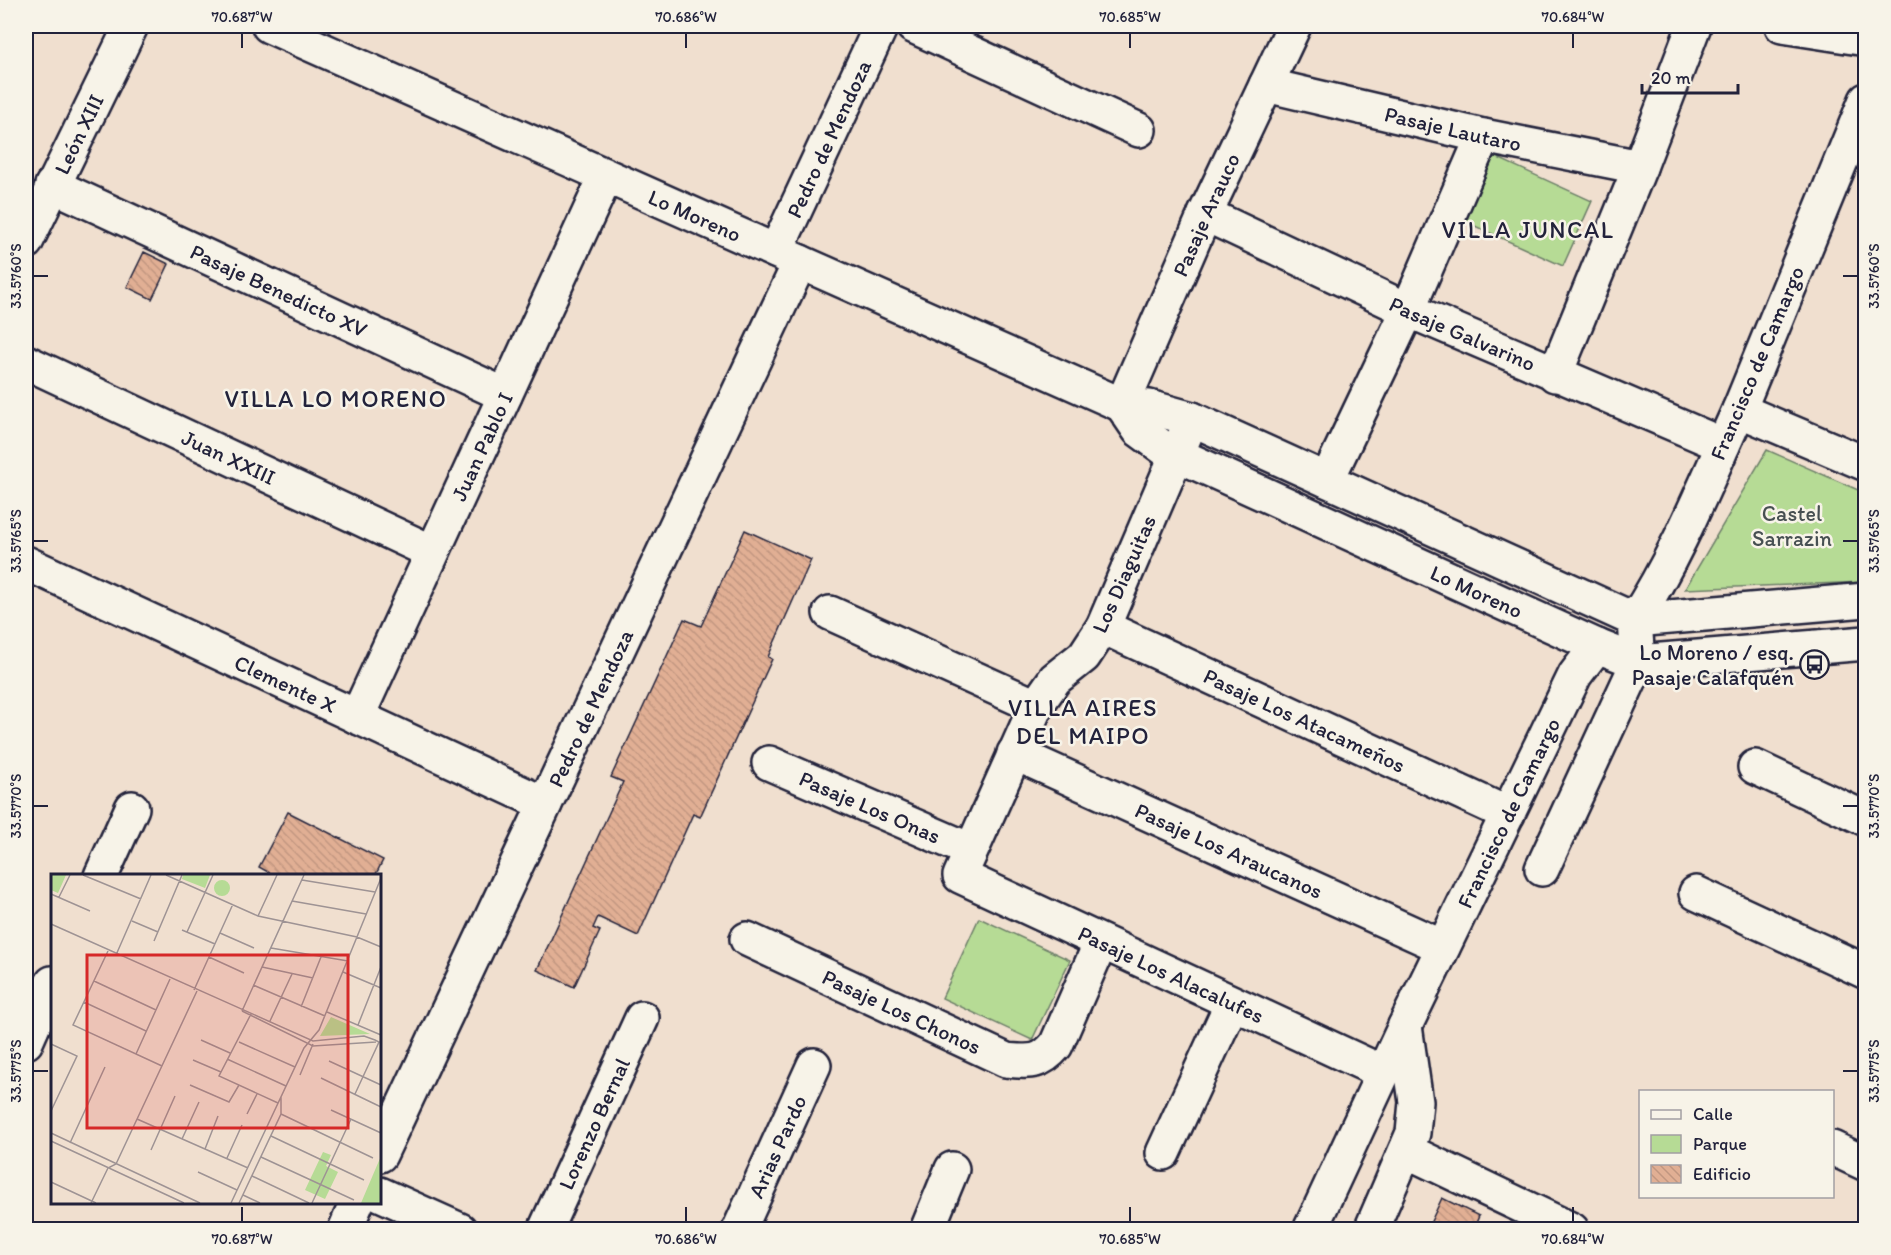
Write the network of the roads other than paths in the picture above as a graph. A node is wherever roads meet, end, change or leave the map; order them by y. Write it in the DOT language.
graph roads {
  1 [pos="131,26"];
  2 [pos="269,26"];
  3 [pos="881,26"];
  4 [pos="913,26"];
  5 [pos="1294,26"];
  6 [pos="1694,26"];
  7 [pos="1782,26"];
  8 [pos="1866,39"];
  9 [pos="1266,85"];
  10 [pos="1863,116"];
  11 [pos="1139,130"];
  12 [pos="1483,136"];
  13 [pos="1640,167"];
  14 [pos="606,176"];
  15 [pos="52,185"];
  16 [pos="1204,214"];
  17 [pos="26,242"];
  18 [pos="788,256"];
  19 [pos="1408,310"];
  20 [pos="26,362"];
  21 [pos="1555,375"];
  22 [pos="505,394"];
  23 [pos="1122,405"];
  24 [pos="1739,410"];
  25 [pos="1192,419"];
  26 [pos="1723,445"];
  27 [pos="1177,454"];
  28 [pos="1866,464"];
  29 [pos="1327,480"];
  30 [pos="432,552"];
  31 [pos="26,563"];
  32 [pos="1866,600"];
  33 [pos="830,614"];
  34 [pos="1635,620"];
  35 [pos="1103,627"];
  36 [pos="1866,644"];
  37 [pos="1597,646"];
  38 [pos="1638,662"];
  39 [pos="1036,706"];
  40 [pos="357,717"];
  41 [pos="1014,753"];
  42 [pos="769,763"];
  43 [pos="1755,767"];
  44 [pos="545,804"];
  45 [pos="132,808"];
  46 [pos="1508,814"];
  47 [pos="1866,819"];
  48 [pos="965,863"];
  49 [pos="1542,869"];
  50 [pos="102,874"];
  51 [pos="1696,893"];
  52 [pos="747,939"];
  53 [pos="1101,942"];
  54 [pos="1443,947"];
  55 [pos="1866,972"];
  56 [pos="51,985"];
  57 [pos="1232,1003"];
  58 [pos="642,1018"];
  59 [pos="1405,1026"];
  60 [pos="26,1042"];
  61 [pos="814,1065"];
  62 [pos="1382,1072"];
  63 [pos="1834,1148"];
  64 [pos="1407,1151"];
  65 [pos="381,1153"];
  66 [pos="1163,1153"];
  67 [pos="1866,1164"];
  68 [pos="952,1169"];
  69 [pos="381,1194"];
  70 [pos="357,1204"];
  71 [pos="345,1230"];
  72 [pos="460,1230"];
  73 [pos="546,1230"];
  74 [pos="739,1230"];
  75 [pos="927,1230"];
  76 [pos="1310,1230"];
  77 [pos="1371,1230"];
  78 [pos="1572,1230"];
  1 -- 15 [label="street, León XIII"];
  2 -- 14 [label="street, Lo Moreno"];
  3 -- 18 [label="street, Pedro de Mendoza"];
  4 -- 11 [label="street"];
  5 -- 9 [label="street, Pasaje Arauco"];
  6 -- 13 [label="street"];
  7 -- 8 [label="street"];
  9 -- 12 [label="street, Pasaje Lautaro"];
  9 -- 16 [label="street, Pasaje Arauco"];
  10 -- 24 [label="street, Francisco de Camargo"];
  12 -- 13 [label="street, Pasaje Lautaro"];
  12 -- 19 [label="street"];
  13 -- 21 [label="street"];
  14 -- 18 [label="street, Lo Moreno"];
  14 -- 22 [label="street, Juan Pablo I"];
  15 -- 17 [label="street, León XIII"];
  15 -- 22 [label="street, Pasaje Benedicto XV"];
  16 -- 19 [label="street, Pasaje Galvarino"];
  16 -- 23 [label="street, Pasaje Arauco"];
  18 -- 23 [label="street, Lo Moreno"];
  18 -- 44 [label="street, Pedro de Mendoza"];
  19 -- 21 [label="street, Pasaje Galvarino"];
  19 -- 29 [label="street"];
  20 -- 30 [label="street, Juan XXIII"];
  21 -- 26 [label="street, Pasaje Galvarino"];
  22 -- 30 [label="street, Juan Pablo I"];
  23 -- 25 [label="street, Lo Moreno"];
  23 -- 27 [label="street, Lo Moreno"];
  24 -- 26 [label="street, Francisco de Camargo"];
  24 -- 28 [label="street"];
  25 -- 27 [label="street, Los Diaguitas"];
  25 -- 29 [label="street, Lo Moreno"];
  26 -- 34 [label="street, Francisco de Camargo"];
  27 -- 35 [label="street, Los Diaguitas"];
  27 -- 37 [label="street, Lo Moreno"];
  29 -- 34 [label="street, Lo Moreno"];
  30 -- 40 [label="street, Juan Pablo I"];
  31 -- 40 [label="street, Clemente X"];
  32 -- 34 [label="street, Lo Moreno"];
  33 -- 39 [label="street"];
  34 -- 37 [label="street, Francisco de Camargo"];
  34 -- 38 [label="street"];
  35 -- 39 [label="street, Los Diaguitas"];
  35 -- 46 [label="street, Pasaje Los Atacameños"];
  36 -- 38 [label="street, Lo Moreno"];
  37 -- 38 [label="street, Lo Moreno"];
  37 -- 46 [label="street, Francisco de Camargo"];
  38 -- 49 [label="street"];
  39 -- 41 [label="street, Los Diaguitas"];
  40 -- 44 [label="street, Clemente X"];
  41 -- 48 [label="street, Los Diaguitas"];
  41 -- 54 [label="street, Pasaje Los Araucanos"];
  42 -- 48 [label="street, Pasaje Los Onas"];
  43 -- 47 [label="street"];
  44 -- 65 [label="street, Pedro de Mendoza"];
  45 -- 50 [label="street"];
  46 -- 54 [label="street, Francisco de Camargo"];
  48 -- 53 [label="street, Pasaje Los Alacalufes"];
  51 -- 55 [label="street"];
  52 -- 53 [label="street, Pasaje Los Chonos"];
  53 -- 57 [label="street, Pasaje Los Alacalufes"];
  54 -- 59 [label="street, Francisco de Camargo"];
  56 -- 60 [label="street"];
  57 -- 62 [label="street, Pasaje Los Alacalufes"];
  57 -- 66 [label="street"];
  58 -- 73 [label="street, Lorenzo Bernal"];
  59 -- 62 [label="street, Francisco de Camargo"];
  59 -- 64 [label="street"];
  61 -- 74 [label="street, Arias Pardo"];
  62 -- 76 [label="street, Francisco de Camargo"];
  63 -- 67 [label="street"];
  64 -- 77 [label="street"];
  64 -- 78 [label="street"];
  68 -- 75 [label="street"];
  69 -- 72 [label="street"];
  70 -- 71 [label="street"];
}
